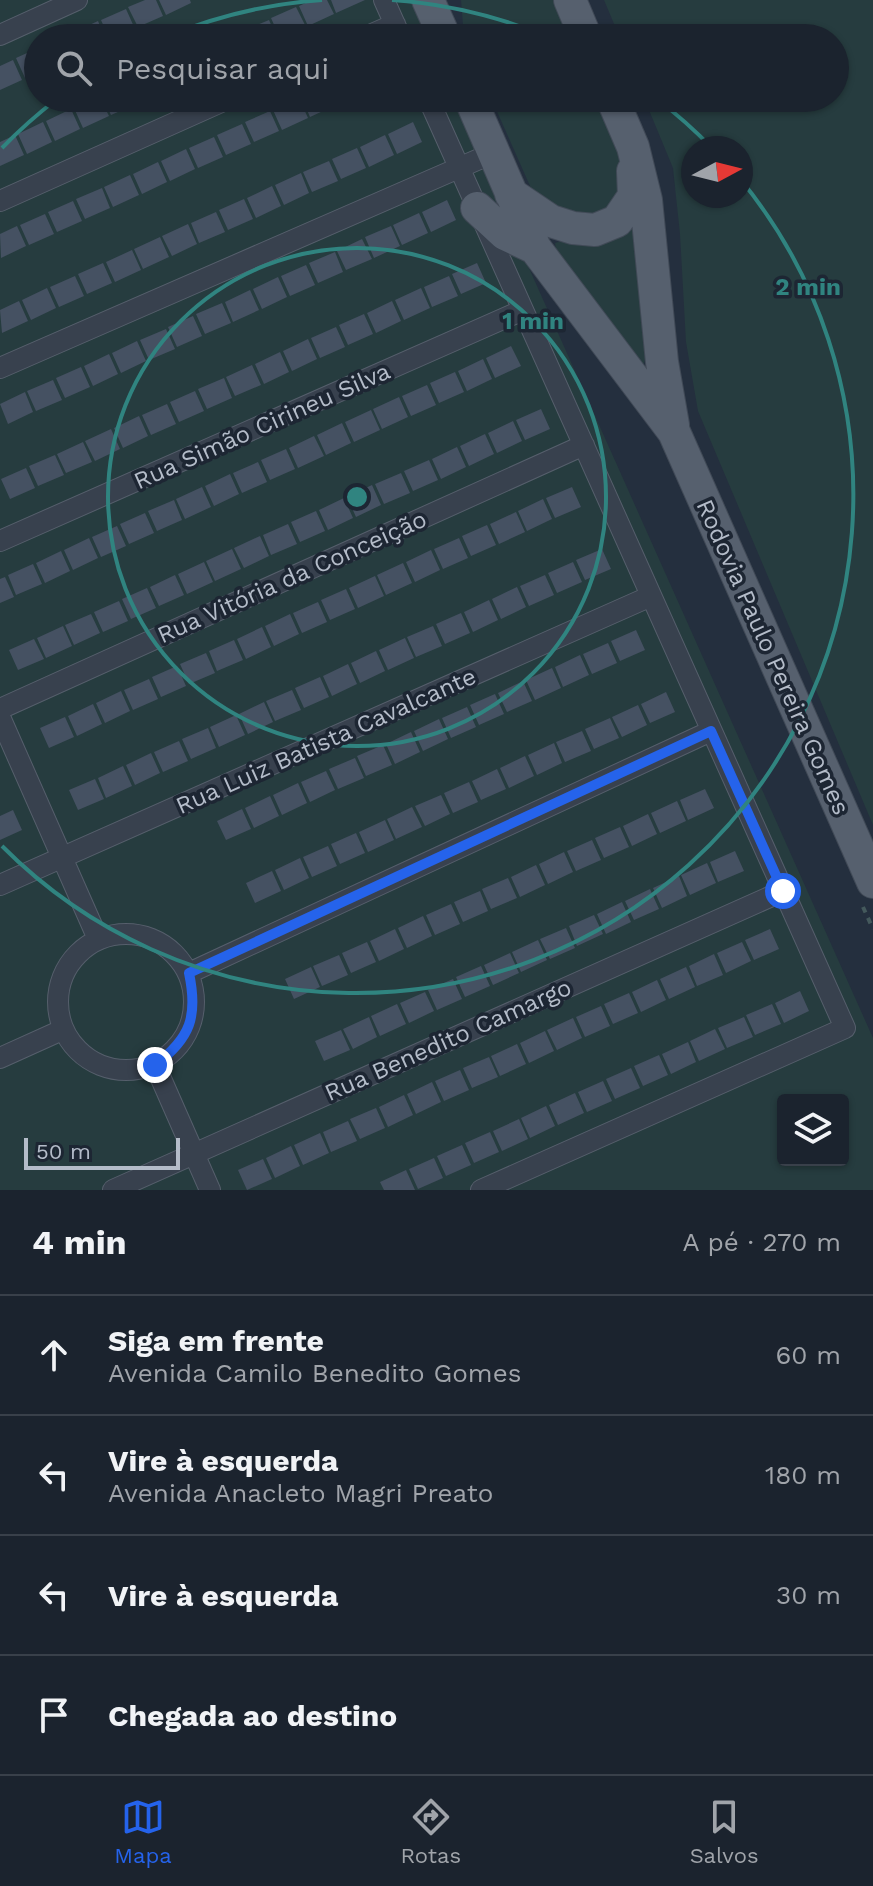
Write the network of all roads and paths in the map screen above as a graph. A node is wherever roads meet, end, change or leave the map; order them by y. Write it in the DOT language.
graph roads {
  1 [pos="77,0"];
  2 [pos="384,0"];
  3 [pos="426,0"];
  4 [pos="448,0"];
  5 [pos="570,0"];
  6 [pos="24,24"];
  7 [pos="24,24"];
  8 [pos="399,24"];
  9 [pos="411,24"];
  10 [pos="439,24"];
  11 [pos="447,24"];
  12 [pos="580,24"];
  13 [pos="0,35"];
  14 [pos="199,112"];
  15 [pos="434,112"];
  16 [pos="476,112"];
  17 [pos="618,112"];
  18 [pos="633,147"];
  19 [pos="493,153"];
  20 [pos="460,168"];
  21 [pos="511,194"];
  22 [pos="0,201"];
  23 [pos="477,208"];
  24 [pos="535,248"];
  25 [pos="523,310"];
  26 [pos="0,368"];
  27 [pos="674,432"];
  28 [pos="584,445"];
  29 [pos="0,541"];
  30 [pos="651,596"];
  31 [pos="0,709"];
  32 [pos="0,717"];
  33 [pos="711,731"];
  34 [pos="62,858"];
  35 [pos="0,885"];
  36 [pos="783,891"];
  37 [pos="867,891"];
  38 [pos="873,929"];
  39 [pos="98,939"];
  40 [pos="189,973"];
  41 [pos="62,1030"];
  42 [pos="0,1058"];
  43 [pos="155,1065"];
  44 [pos="194,1154"];
  45 [pos="113,1190"];
  46 [pos="210,1190"];
  47 [pos="481,1190"];
  1 -- 6 [label="street"];
  2 -- 8 [label="street"];
  3 -- 9 [label="main road"];
  3 -- 10 [label="main road"];
  4 -- 11 [label="main road"];
  5 -- 12 [label="main road"];
  7 -- 13 [label="street"];
  14 -- 22 [label="street"];
  15 -- 20 [label="street"];
  16 -- 19 [label="main road"];
  17 -- 18 [label="main road"];
  18 -- 21 [label="main road"];
  18 -- 27 [label="main road"];
  19 -- 20 [label="street"];
  19 -- 21 [label="main road"];
  20 -- 23 [label="street"];
  20 -- 26 [label="street"];
  21 -- 24 [label="main road"];
  23 -- 24 [label="main road"];
  23 -- 25 [label="street"];
  24 -- 27 [label="main road"];
  25 -- 28 [label="street"];
  25 -- 29 [label="street, Rua Simão Cirineu Silva"];
  27 -- 37 [label="main road, Rodovia Paulo Pereira Gomes"];
  28 -- 30 [label="street"];
  28 -- 31 [label="street, Rua Vitória da Conceição"];
  30 -- 33 [label="street"];
  30 -- 34 [label="street, Rua Luiz Batista Cavalcante"];
  32 -- 34 [label="street"];
  33 -- 36 [label="street"];
  33 -- 40 [label="street"];
  34 -- 35 [label="street, Rua Luiz Batista Cavalcante"];
  34 -- 39 [label="street"];
  36 -- 44 [label="street, Rua Benedito Camargo"];
  36 -- 47 [label="street"];
  37 -- 38 [label="path"];
  39 -- 40 [label="street"];
  39 -- 41 [label="street"];
  40 -- 43 [label="street"];
  41 -- 42 [label="street"];
  41 -- 43 [label="street"];
  43 -- 44 [label="street"];
  44 -- 45 [label="street, Rua Benedito Camargo"];
  44 -- 46 [label="street"];
}
